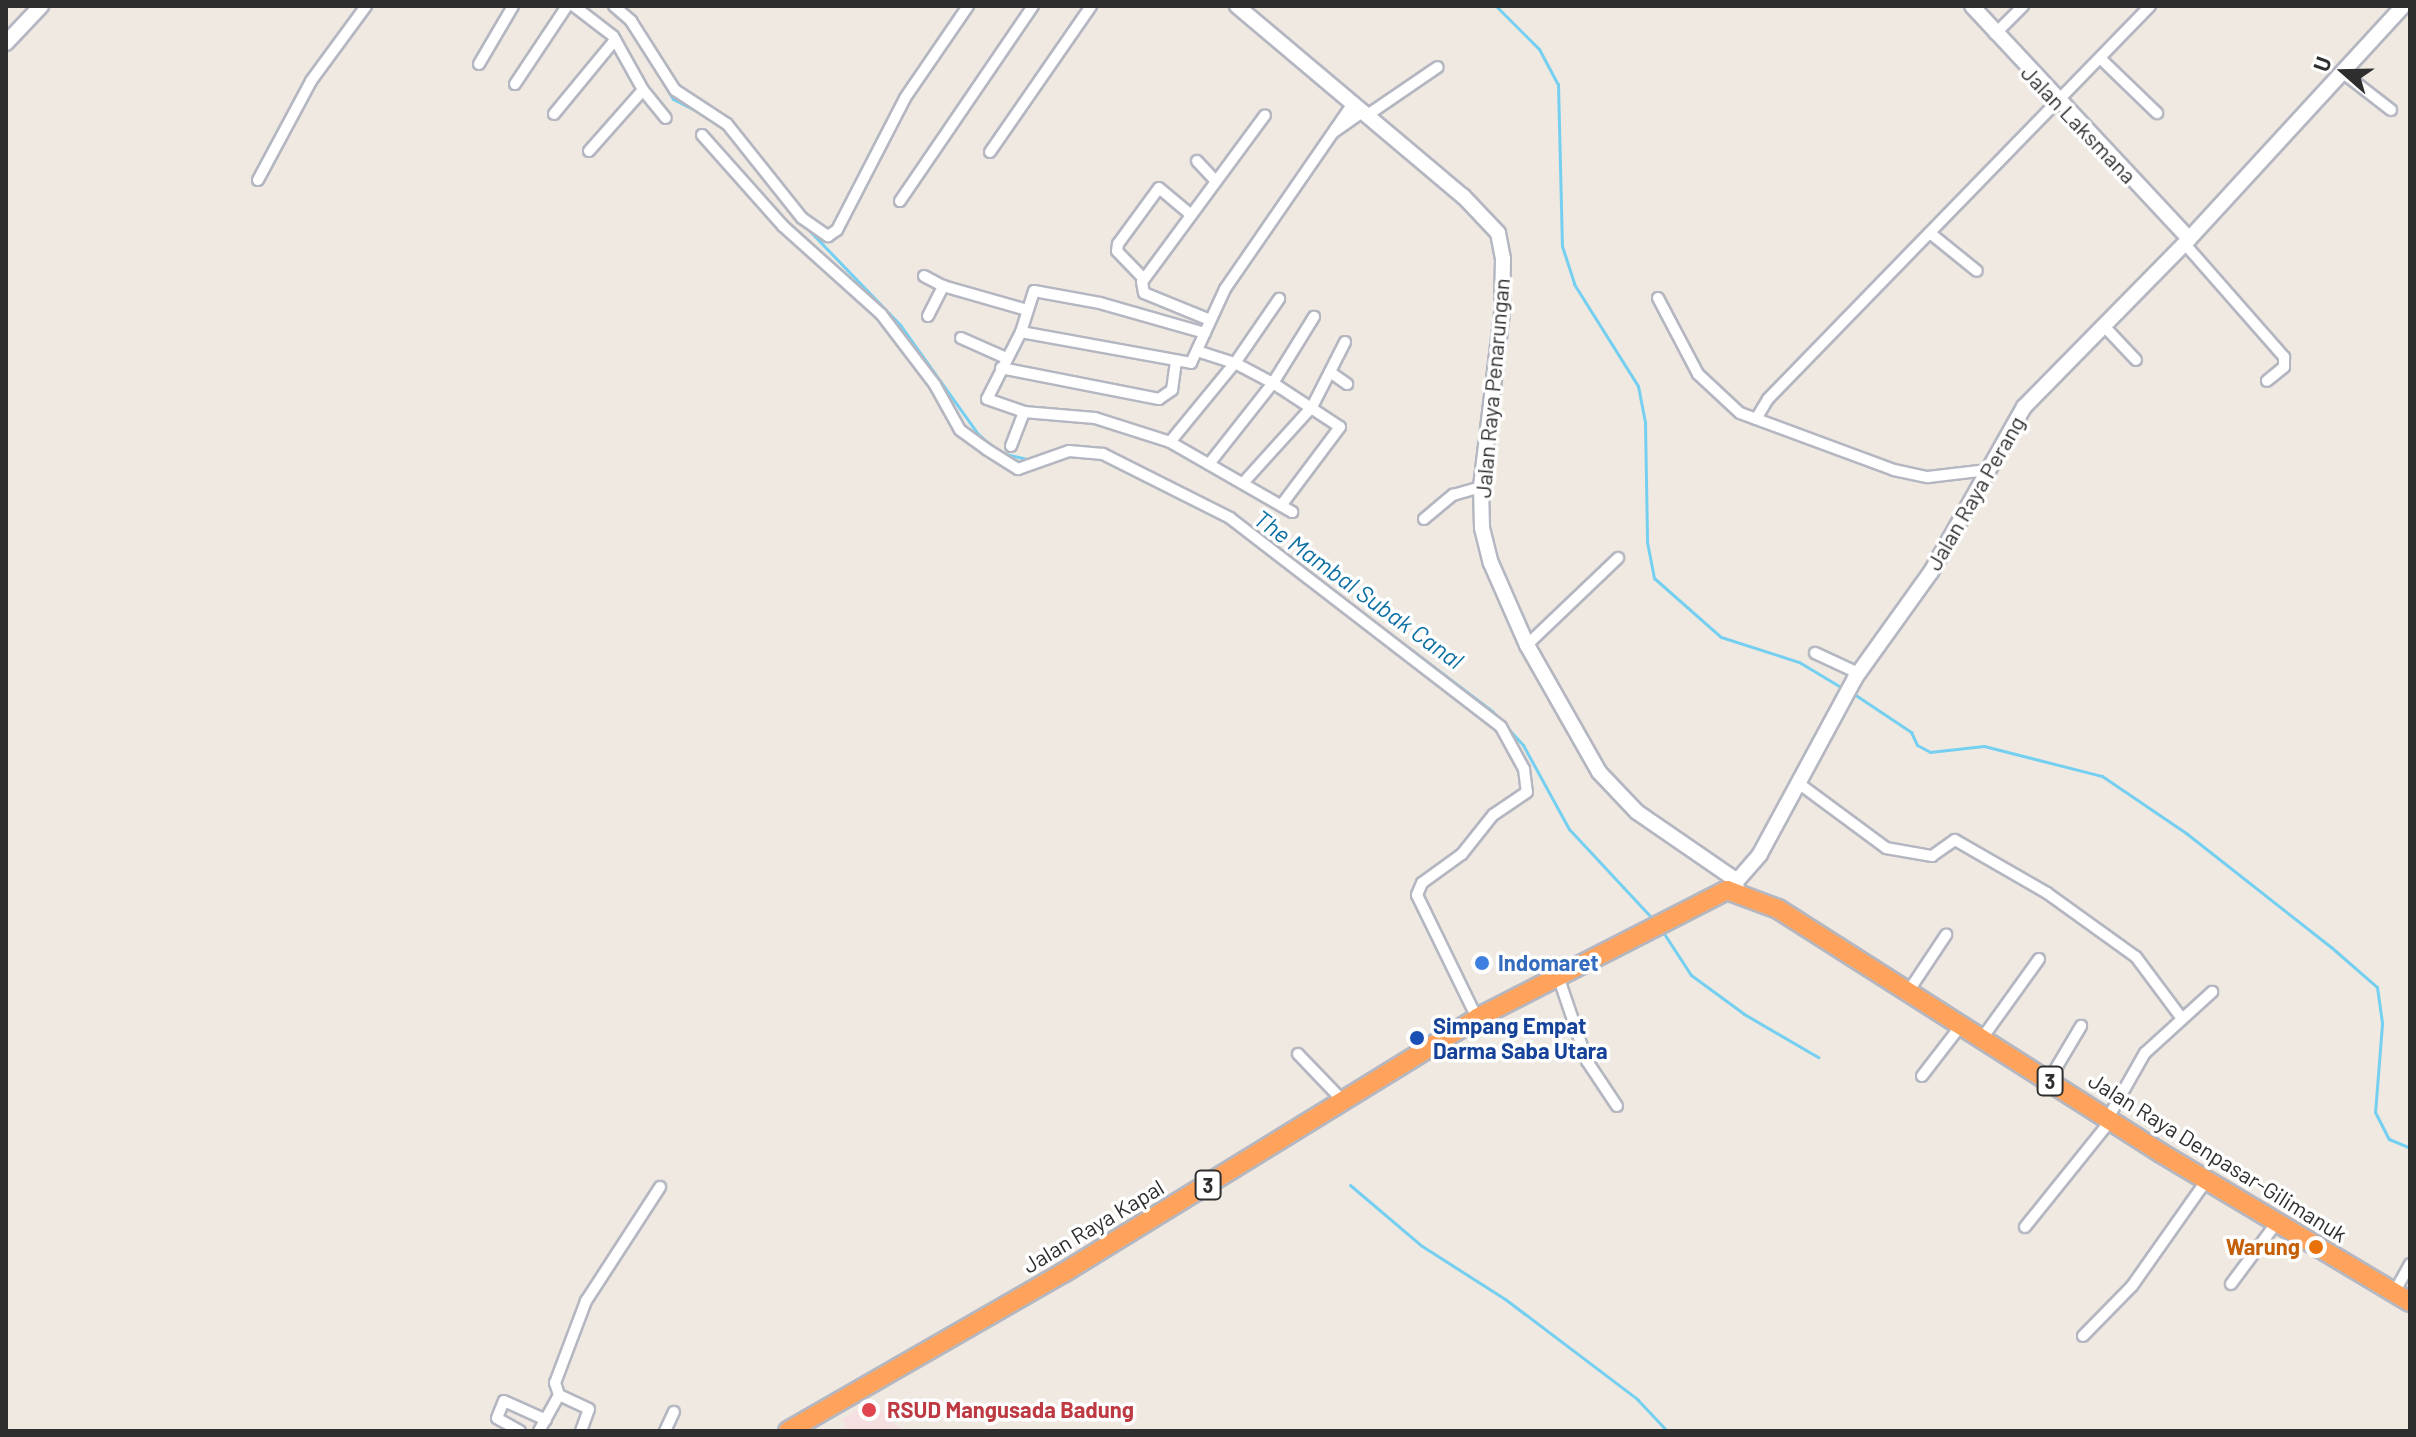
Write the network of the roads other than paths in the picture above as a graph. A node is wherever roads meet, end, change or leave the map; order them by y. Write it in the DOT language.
graph roads {
  1 [pos="41,6"];
  2 [pos="366,6"];
  3 [pos="513,6"];
  4 [pos="567,6"];
  5 [pos="574,6"];
  6 [pos="614,6"];
  7 [pos="968,6"];
  8 [pos="1033,6"];
  9 [pos="1091,6"];
  10 [pos="1237,6"];
  11 [pos="1972,6"];
  12 [pos="2023,6"];
  13 [pos="2150,6"];
  14 [pos="2403,6"];
  15 [pos="1995,34"];
  16 [pos="615,40"];
  17 [pos="6,43"];
  18 [pos="2101,59"];
  19 [pos="479,64"];
  20 [pos="1438,67"];
  21 [pos="2342,72"];
  22 [pos="515,84"];
  23 [pos="643,90"];
  24 [pos="2058,104"];
  25 [pos="1362,109"];
  26 [pos="2391,110"];
  27 [pos="2157,113"];
  28 [pos="554,114"];
  29 [pos="1265,115"];
  30 [pos="666,118"];
  31 [pos="702,135"];
  32 [pos="589,151"];
  33 [pos="990,152"];
  34 [pos="1197,161"];
  35 [pos="1214,179"];
  36 [pos="258,180"];
  37 [pos="777,185"];
  38 [pos="760,200"];
  39 [pos="900,201"];
  40 [pos="1188,212"];
  41 [pos="1930,233"];
  42 [pos="2186,241"];
  43 [pos="1977,271"];
  44 [pos="924,276"];
  45 [pos="1143,278"];
  46 [pos="943,286"];
  47 [pos="1658,298"];
  48 [pos="1279,299"];
  49 [pos="1027,310"];
  50 [pos="928,316"];
  51 [pos="1314,317"];
  52 [pos="1210,320"];
  53 [pos="2103,325"];
  54 [pos="1021,332"];
  55 [pos="1205,333"];
  56 [pos="961,338"];
  57 [pos="1345,342"];
  58 [pos="1197,351"];
  59 [pos="2136,360"];
  60 [pos="1176,362"];
  61 [pos="1003,363"];
  62 [pos="1235,363"];
  63 [pos="1330,372"];
  64 [pos="2267,381"];
  65 [pos="1273,383"];
  66 [pos="1347,384"];
  67 [pos="1312,407"];
  68 [pos="1024,412"];
  69 [pos="1756,419"];
  70 [pos="1170,442"];
  71 [pos="1011,446"];
  72 [pos="1209,464"];
  73 [pos="1988,470"];
  74 [pos="1243,483"];
  75 [pos="1481,487"];
  76 [pos="1283,503"];
  77 [pos="1292,512"];
  78 [pos="1424,519"];
  79 [pos="1618,558"];
  80 [pos="1527,645"];
  81 [pos="1815,653"];
  82 [pos="1857,676"];
  83 [pos="1801,785"];
  84 [pos="1737,887"];
  85 [pos="1946,935"];
  86 [pos="2039,959"];
  87 [pos="1558,976"];
  88 [pos="1908,992"];
  89 [pos="2212,992"];
  90 [pos="2180,1016"];
  91 [pos="1477,1018"];
  92 [pos="1962,1024"];
  93 [pos="2081,1026"];
  94 [pos="1983,1037"];
  95 [pos="1298,1054"];
  96 [pos="1922,1076"];
  97 [pos="2049,1080"];
  98 [pos="1344,1102"];
  99 [pos="1617,1106"];
  100 [pos="2110,1119"];
  101 [pos="2206,1181"];
  102 [pos="660,1187"];
  103 [pos="2277,1222"];
  104 [pos="2025,1227"];
  105 [pos="2410,1264"];
  106 [pos="2231,1284"];
  107 [pos="2402,1297"];
  108 [pos="2083,1336"];
  109 [pos="559,1395"];
  110 [pos="674,1412"];
  111 [pos="546,1420"];
  112 [pos="520,1431"];
  113 [pos="539,1431"];
  114 [pos="581,1431"];
  115 [pos="665,1431"];
  116 [pos="788,1431"];
  1 -- 17 [label="main road"];
  2 -- 36 [label="street"];
  3 -- 19 [label="street"];
  4 -- 22 [label="street"];
  5 -- 16 [label="street"];
  6 -- 37 [label="street"];
  7 -- 37 [label="street"];
  8 -- 39 [label="street"];
  9 -- 33 [label="street"];
  10 -- 25 [label="main road, Jalan Raya Penarungan"];
  11 -- 15 [label="main road, Jalan Laksmana"];
  12 -- 15 [label="street"];
  13 -- 18 [label="street"];
  14 -- 21 [label="main road, Jalan Raya Perang"];
  15 -- 24 [label="main road, Jalan Laksmana"];
  16 -- 23 [label="street"];
  16 -- 28 [label="street"];
  18 -- 24 [label="street"];
  18 -- 27 [label="street"];
  20 -- 25 [label="street"];
  21 -- 26 [label="street"];
  21 -- 42 [label="main road, Jalan Raya Perang"];
  23 -- 30 [label="street"];
  23 -- 32 [label="street"];
  24 -- 41 [label="street"];
  24 -- 42 [label="main road, Jalan Laksmana"];
  25 -- 52 [label="street"];
  25 -- 75 [label="main road, Jalan Raya Penarungan"];
  29 -- 35 [label="street"];
  31 -- 38 [label="street"];
  34 -- 35 [label="street"];
  35 -- 40 [label="street"];
  37 -- 38 [label="street"];
  38 -- 91 [label="street"];
  40 -- 45 [label="street"];
  40 -- 45 [label="street"];
  41 -- 43 [label="street"];
  41 -- 69 [label="street"];
  42 -- 53 [label="main road, Jalan Raya Perang"];
  42 -- 64 [label="street"];
  44 -- 46 [label="street"];
  45 -- 52 [label="street"];
  46 -- 49 [label="street"];
  46 -- 50 [label="street"];
  47 -- 69 [label="street"];
  48 -- 62 [label="street"];
  49 -- 54 [label="street"];
  49 -- 55 [label="street"];
  51 -- 65 [label="street"];
  52 -- 55 [label="street"];
  53 -- 59 [label="street"];
  53 -- 73 [label="main road, Jalan Raya Perang"];
  54 -- 60 [label="street"];
  54 -- 61 [label="street"];
  55 -- 58 [label="street"];
  56 -- 61 [label="street"];
  57 -- 63 [label="street"];
  58 -- 60 [label="street"];
  58 -- 62 [label="street"];
  60 -- 61 [label="street"];
  61 -- 68 [label="street"];
  62 -- 65 [label="street"];
  62 -- 70 [label="street"];
  63 -- 66 [label="street"];
  63 -- 67 [label="street"];
  65 -- 67 [label="street"];
  65 -- 72 [label="street"];
  67 -- 74 [label="street"];
  67 -- 76 [label="street"];
  68 -- 70 [label="street"];
  68 -- 71 [label="street"];
  69 -- 73 [label="street"];
  70 -- 72 [label="street"];
  72 -- 74 [label="street"];
  73 -- 82 [label="main road, Jalan Raya Perang"];
  74 -- 76 [label="street"];
  75 -- 78 [label="street"];
  75 -- 80 [label="main road, Jalan Raya Penarungan"];
  76 -- 77 [label="street"];
  79 -- 80 [label="street"];
  80 -- 84 [label="main road, Jalan Raya Penarungan"];
  81 -- 82 [label="street"];
  82 -- 83 [label="main road, Jalan Raya Perang"];
  83 -- 84 [label="main road, Jalan Raya Perang"];
  83 -- 90 [label="street"];
  84 -- 87 [label="highway, Jalan Raya Kapal / 3"];
  84 -- 88 [label="highway, Jalan Raya Denpasar-Gilimanuk / 3"];
  85 -- 88 [label="street"];
  86 -- 94 [label="street"];
  87 -- 91 [label="highway, Jalan Raya Kapal / 3"];
  87 -- 99 [label="street"];
  88 -- 92 [label="highway, Jalan Raya Denpasar-Gilimanuk / 3"];
  89 -- 90 [label="street"];
  90 -- 100 [label="street"];
  91 -- 98 [label="highway, Jalan Raya Kapal / 3"];
  92 -- 94 [label="highway, Jalan Raya Denpasar-Gilimanuk / 3"];
  92 -- 96 [label="street"];
  93 -- 97 [label="street"];
  94 -- 97 [label="highway, Jalan Raya Denpasar-Gilimanuk / 3"];
  95 -- 98 [label="street"];
  97 -- 100 [label="highway, Jalan Raya Denpasar-Gilimanuk / 3"];
  98 -- 116 [label="highway, Jalan Raya Kapal / 3"];
  100 -- 101 [label="highway, Jalan Raya Denpasar-Gilimanuk / 3"];
  100 -- 104 [label="street"];
  101 -- 103 [label="highway, Jalan Raya Denpasar-Gilimanuk / 3"];
  101 -- 108 [label="street"];
  102 -- 109 [label="street"];
  103 -- 106 [label="street"];
  103 -- 107 [label="highway, Jalan Raya Denpasar-Gilimanuk / 3"];
  105 -- 107 [label="street"];
  109 -- 111 [label="street"];
  109 -- 114 [label="street"];
  110 -- 115 [label="street"];
  111 -- 112 [label="street"];
  111 -- 113 [label="street"];
}
